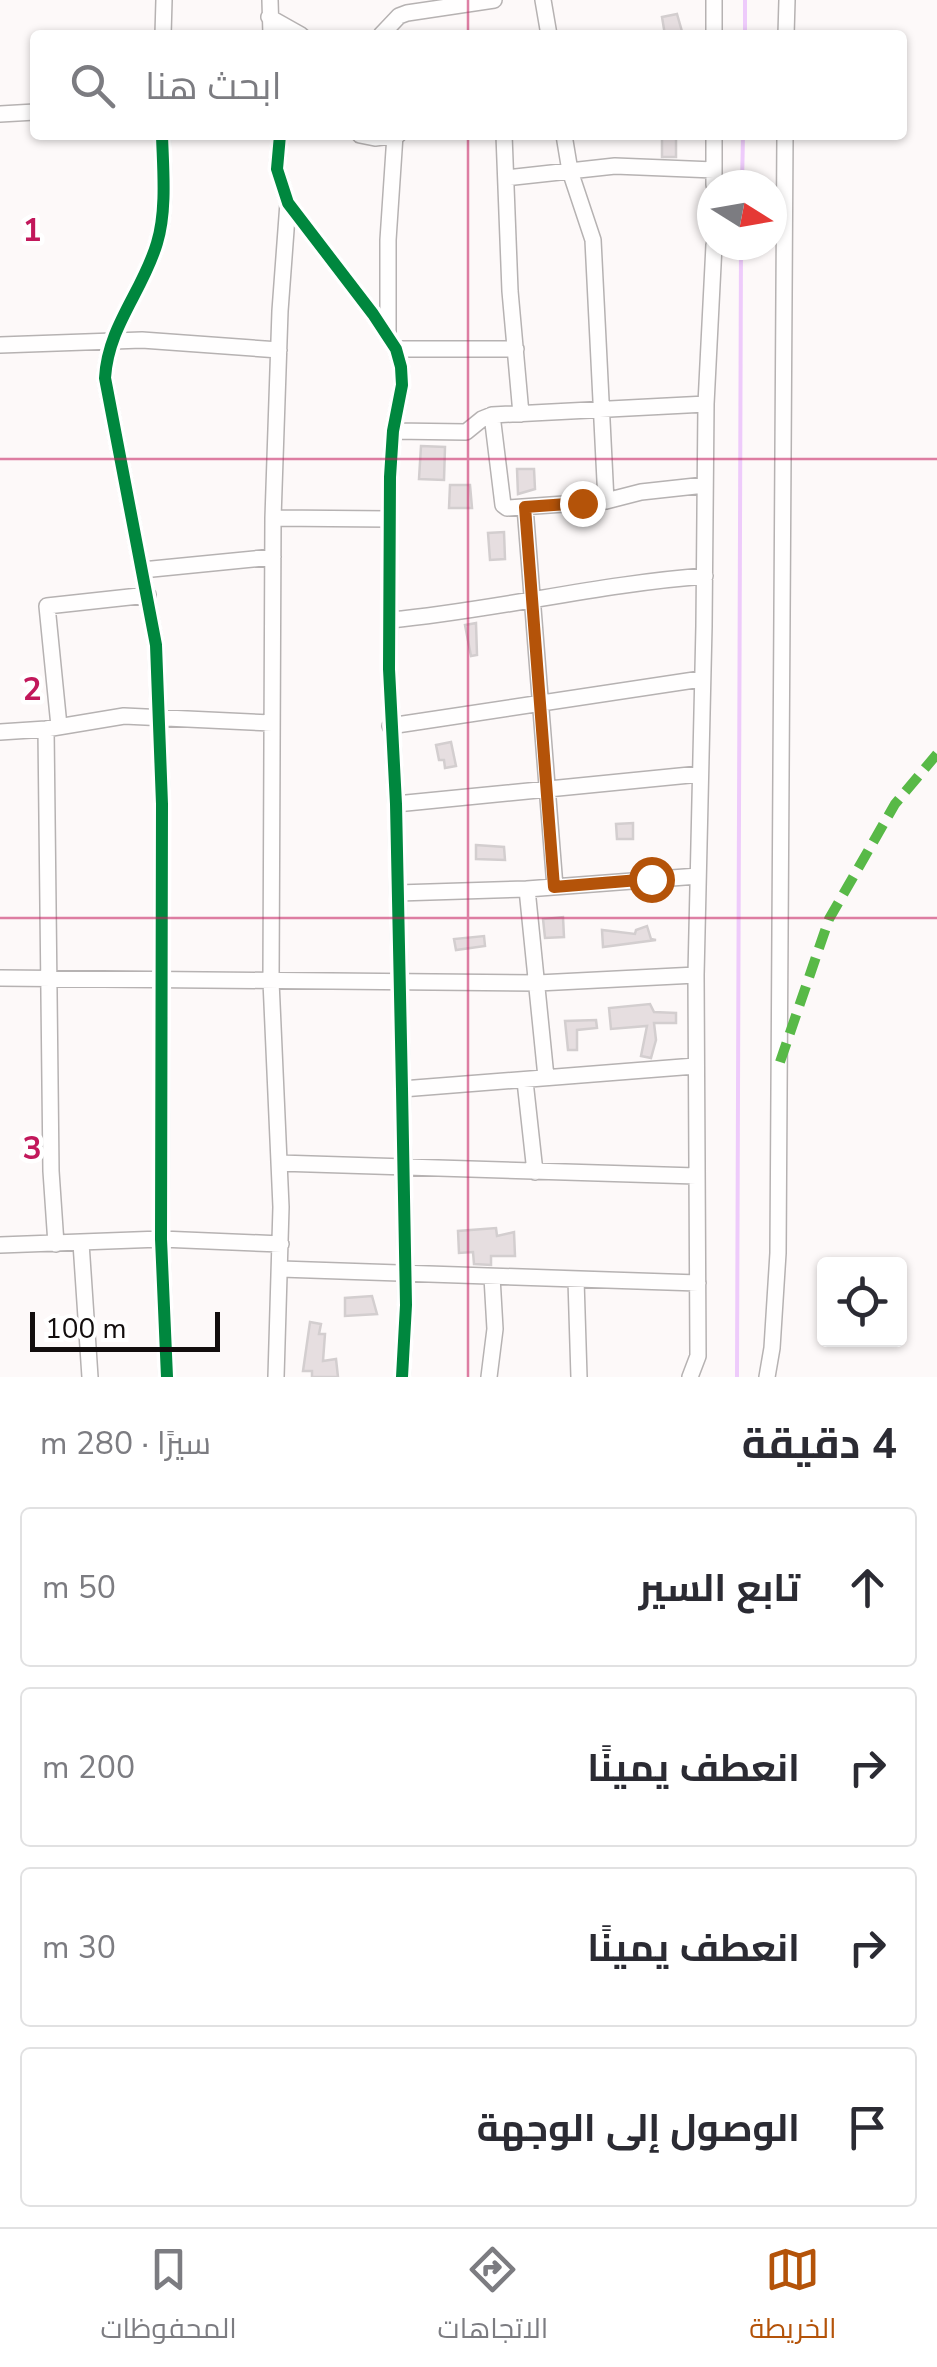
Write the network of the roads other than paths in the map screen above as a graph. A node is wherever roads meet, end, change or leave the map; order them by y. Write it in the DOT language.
graph roads {
  1 [pos="164,0"];
  2 [pos="494,0"];
  3 [pos="542,0"];
  4 [pos="714,0"];
  5 [pos="787,0"];
  6 [pos="270,8"];
  7 [pos="399,16"];
  8 [pos="163,30"];
  9 [pos="295,30"];
  10 [pos="385,30"];
  11 [pos="398,30"];
  12 [pos="548,30"];
  13 [pos="714,30"];
  14 [pos="786,30"];
  15 [pos="30,112"];
  16 [pos="0,114"];
  17 [pos="162,140"];
  18 [pos="280,140"];
  19 [pos="396,140"];
  20 [pos="504,140"];
  21 [pos="565,140"];
  22 [pos="714,140"];
  23 [pos="785,140"];
  24 [pos="714,170"];
  25 [pos="570,171"];
  26 [pos="697,176"];
  27 [pos="506,178"];
  28 [pos="288,204"];
  29 [pos="713,260"];
  30 [pos="110,340"];
  31 [pos="392,344"];
  32 [pos="0,346"];
  33 [pos="516,349"];
  34 [pos="279,350"];
  35 [pos="706,404"];
  36 [pos="600,409"];
  37 [pos="521,414"];
  38 [pos="492,416"];
  39 [pos="394,431"];
  40 [pos="705,485"];
  41 [pos="606,500"];
  42 [pos="525,507"];
  43 [pos="273,518"];
  44 [pos="389,519"];
  45 [pos="272,557"];
  46 [pos="142,570"];
  47 [pos="705,576"];
  48 [pos="148,595"];
  49 [pos="533,600"];
  50 [pos="391,620"];
  51 [pos="701,678"];
  52 [pos="538,704"];
  53 [pos="158,716"];
  54 [pos="272,723"];
  55 [pos="390,726"];
  56 [pos="53,727"];
  57 [pos="0,732"];
  58 [pos="700,774"];
  59 [pos="546,790"];
  60 [pos="396,804"];
  61 [pos="698,876"];
  62 [pos="554,887"];
  63 [pos="527,889"];
  64 [pos="398,894"];
  65 [pos="696,975"];
  66 [pos="0,978"];
  67 [pos="50,979"];
  68 [pos="162,980"];
  69 [pos="271,982"];
  70 [pos="538,983"];
  71 [pos="399,984"];
  72 [pos="695,1066"];
  73 [pos="546,1077"];
  74 [pos="525,1081"];
  75 [pos="402,1089"];
  76 [pos="279,1163"];
  77 [pos="403,1166"];
  78 [pos="535,1172"];
  79 [pos="696,1176"];
  80 [pos="161,1239"];
  81 [pos="81,1243"];
  82 [pos="0,1244"];
  83 [pos="56,1244"];
  84 [pos="281,1244"];
  85 [pos="281,1270"];
  86 [pos="404,1276"];
  87 [pos="492,1277"];
  88 [pos="576,1280"];
  89 [pos="698,1283"];
  90 [pos="90,1377"];
  91 [pos="167,1377"];
  92 [pos="276,1377"];
  93 [pos="402,1377"];
  94 [pos="490,1377"];
  95 [pos="578,1377"];
  96 [pos="690,1377"];
  97 [pos="767,1377"];
  1 -- 8 [label="street"];
  2 -- 7 [label="street"];
  3 -- 12 [label="street"];
  4 -- 13 [label="street"];
  5 -- 14 [label="street"];
  6 -- 9 [label="street"];
  7 -- 10 [label="street"];
  7 -- 11 [label="street"];
  15 -- 16 [label="street"];
  17 -- 30 [label="street"];
  18 -- 28 [label="street"];
  19 -- 31 [label="street"];
  20 -- 27 [label="street"];
  21 -- 25 [label="street"];
  22 -- 24 [label="street"];
  23 -- 97 [label="street"];
  25 -- 26 [label="street"];
  25 -- 27 [label="street"];
  25 -- 36 [label="street"];
  27 -- 33 [label="street"];
  28 -- 31 [label="street"];
  28 -- 34 [label="street"];
  29 -- 35 [label="street"];
  30 -- 32 [label="street"];
  30 -- 34 [label="street"];
  30 -- 46 [label="street"];
  31 -- 33 [label="street"];
  31 -- 39 [label="street"];
  33 -- 37 [label="street"];
  34 -- 43 [label="street"];
  35 -- 36 [label="street"];
  35 -- 40 [label="street"];
  36 -- 37 [label="street"];
  36 -- 41 [label="street"];
  37 -- 38 [label="street"];
  38 -- 39 [label="street"];
  38 -- 42 [label="street"];
  39 -- 44 [label="street"];
  40 -- 41 [label="street"];
  40 -- 47 [label="street"];
  41 -- 42 [label="street"];
  42 -- 49 [label="street"];
  43 -- 44 [label="street"];
  43 -- 45 [label="street"];
  44 -- 50 [label="street"];
  45 -- 46 [label="street"];
  45 -- 54 [label="street"];
  46 -- 48 [label="street"];
  47 -- 49 [label="street"];
  47 -- 51 [label="street"];
  48 -- 53 [label="street"];
  48 -- 56 [label="street"];
  49 -- 50 [label="street"];
  49 -- 52 [label="street"];
  50 -- 55 [label="street"];
  51 -- 52 [label="street"];
  51 -- 58 [label="street"];
  52 -- 55 [label="street"];
  52 -- 59 [label="street"];
  53 -- 54 [label="street"];
  53 -- 56 [label="street"];
  53 -- 68 [label="street"];
  54 -- 69 [label="street"];
  55 -- 60 [label="street"];
  56 -- 57 [label="street"];
  56 -- 67 [label="street"];
  58 -- 59 [label="street"];
  58 -- 61 [label="street"];
  59 -- 60 [label="street"];
  59 -- 62 [label="street"];
  60 -- 64 [label="street"];
  61 -- 62 [label="street"];
  61 -- 65 [label="street"];
  62 -- 63 [label="street"];
  63 -- 64 [label="street"];
  63 -- 70 [label="street"];
  64 -- 71 [label="street"];
  65 -- 70 [label="street"];
  65 -- 72 [label="street"];
  66 -- 67 [label="street"];
  67 -- 68 [label="street"];
  67 -- 83 [label="street"];
  68 -- 69 [label="street"];
  68 -- 80 [label="street"];
  69 -- 71 [label="street"];
  69 -- 76 [label="street"];
  70 -- 71 [label="street"];
  70 -- 73 [label="street"];
  71 -- 75 [label="street"];
  72 -- 73 [label="street"];
  72 -- 79 [label="street"];
  73 -- 74 [label="street"];
  74 -- 75 [label="street"];
  74 -- 78 [label="street"];
  75 -- 77 [label="street"];
  76 -- 77 [label="street"];
  76 -- 84 [label="street"];
  77 -- 78 [label="street"];
  77 -- 86 [label="street"];
  78 -- 79 [label="street"];
  79 -- 89 [label="street"];
  80 -- 81 [label="street"];
  80 -- 84 [label="street"];
  80 -- 91 [label="street"];
  81 -- 83 [label="street"];
  81 -- 90 [label="street"];
  82 -- 83 [label="street"];
  84 -- 85 [label="street"];
  85 -- 86 [label="street"];
  85 -- 92 [label="street"];
  86 -- 87 [label="street"];
  86 -- 93 [label="street"];
  87 -- 88 [label="street"];
  87 -- 94 [label="street"];
  88 -- 89 [label="street"];
  88 -- 95 [label="street"];
  89 -- 96 [label="street"];
}
